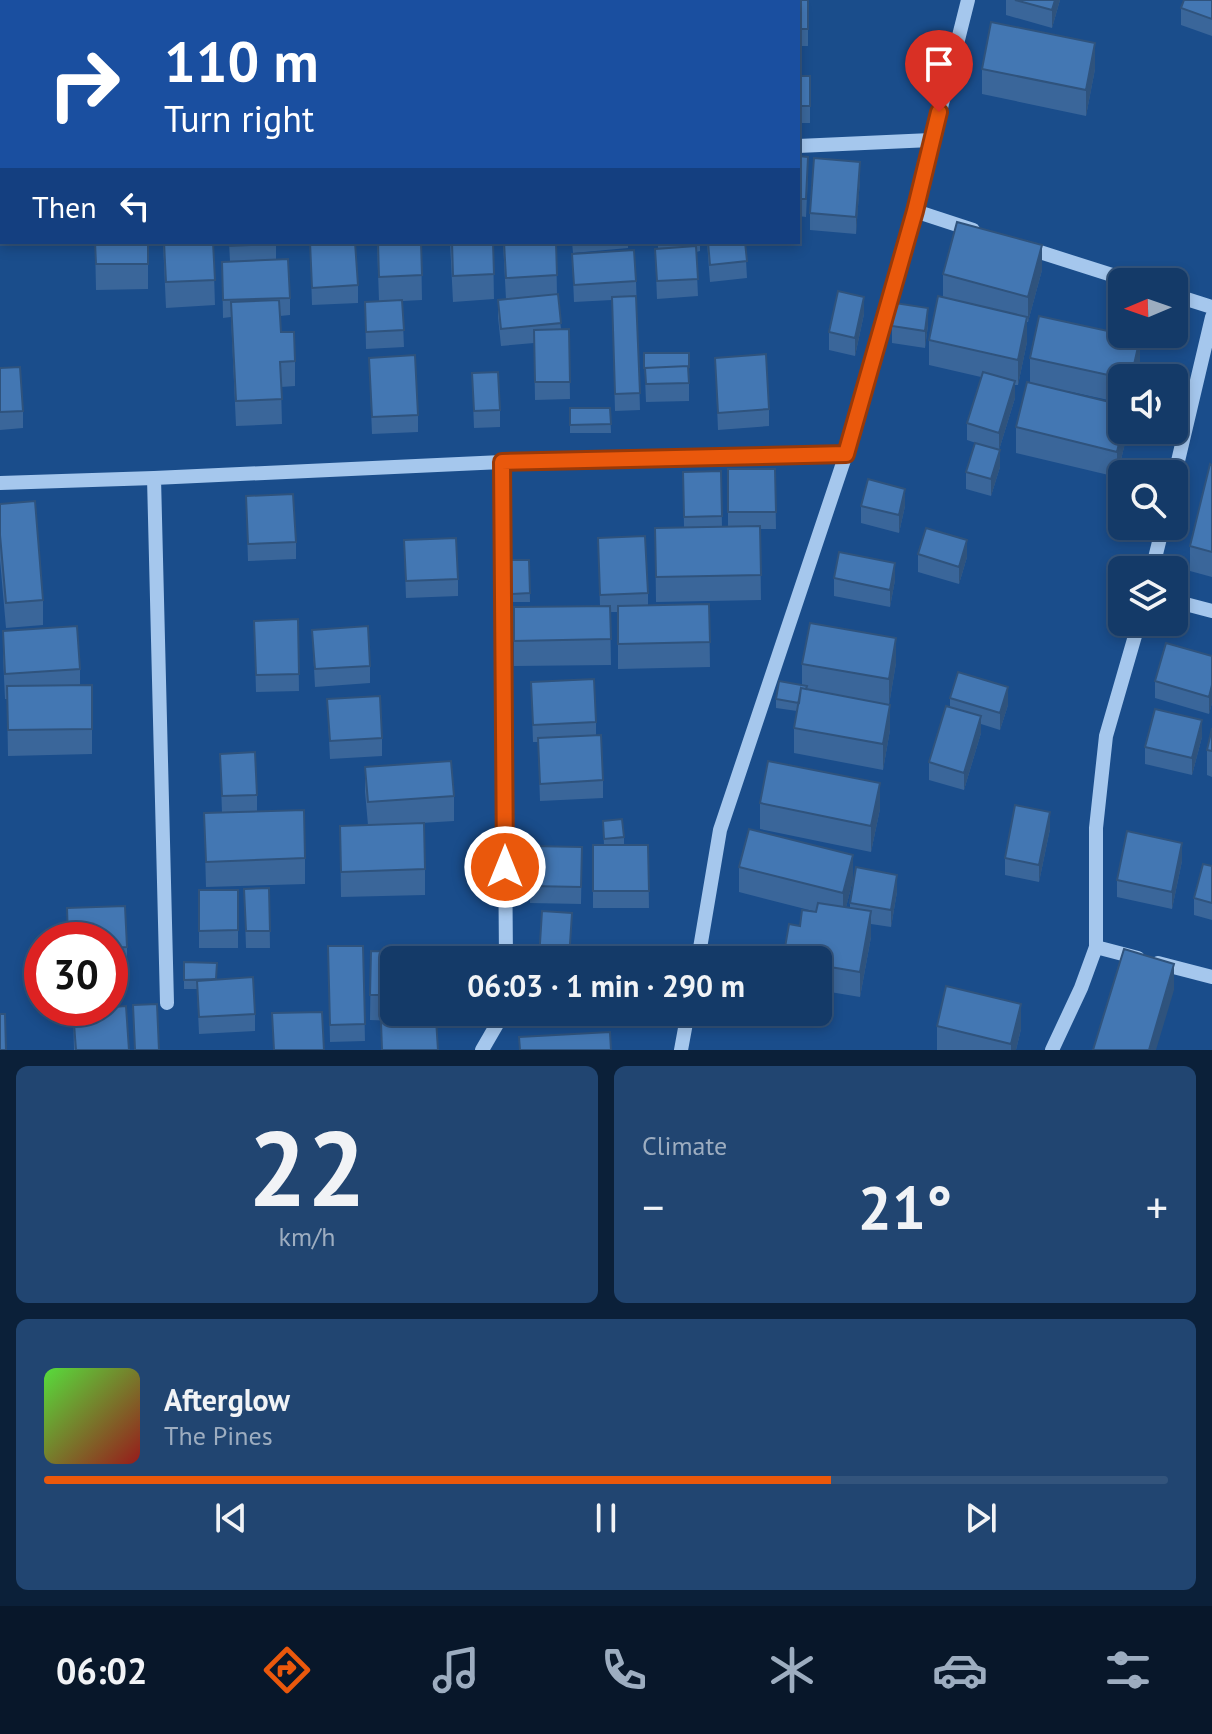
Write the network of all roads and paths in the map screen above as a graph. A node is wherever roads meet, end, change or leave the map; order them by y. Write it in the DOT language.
graph roads {
  1 [pos="968,0"];
  2 [pos="931,140"];
  3 [pos="800,146"];
  4 [pos="915,211"];
  5 [pos="988,235"];
  6 [pos="1017,244"];
  7 [pos="1108,274"];
  8 [pos="1188,299"];
  9 [pos="1212,307"];
  10 [pos="1212,317"];
  11 [pos="846,454"];
  12 [pos="1178,460"];
  13 [pos="502,462"];
  14 [pos="154,478"];
  15 [pos="0,483"];
  16 [pos="1188,605"];
  17 [pos="1212,611"];
  18 [pos="1135,636"];
  19 [pos="506,946"];
  20 [pos="700,946"];
  21 [pos="1096,947"];
  22 [pos="1212,977"];
  23 [pos="167,1003"];
  24 [pos="496,1026"];
  25 [pos="685,1026"];
  26 [pos="482,1050"];
  27 [pos="681,1050"];
  28 [pos="1052,1050"];
  1 -- 2 [label="street"];
  2 -- 3 [label="street"];
  2 -- 4 [label="street"];
  4 -- 5 [label="street"];
  4 -- 11 [label="street"];
  6 -- 7 [label="street"];
  8 -- 9 [label="street"];
  10 -- 12 [label="street"];
  11 -- 13 [label="street"];
  11 -- 20 [label="street"];
  13 -- 14 [label="street"];
  13 -- 19 [label="street"];
  14 -- 15 [label="street"];
  14 -- 23 [label="street"];
  16 -- 17 [label="street"];
  18 -- 21 [label="street"];
  21 -- 22 [label="street"];
  21 -- 28 [label="street"];
  24 -- 26 [label="street"];
  25 -- 27 [label="street"];
}
